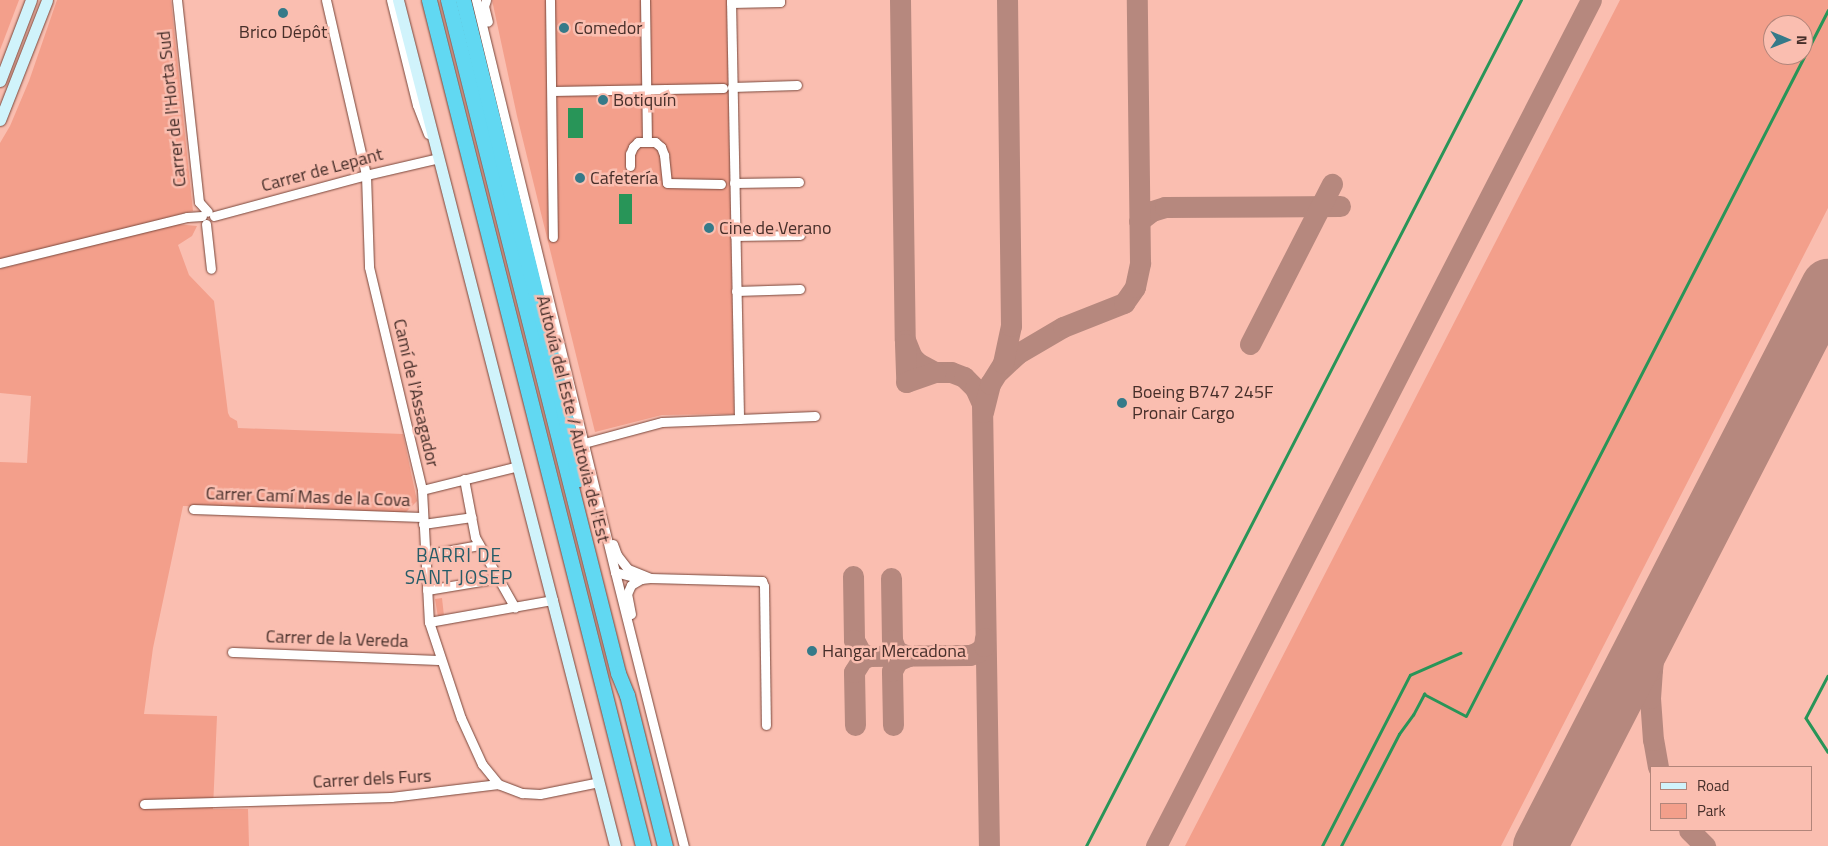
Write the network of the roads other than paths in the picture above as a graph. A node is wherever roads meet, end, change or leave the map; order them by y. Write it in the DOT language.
graph roads {
  1 [pos="31,0"];
  2 [pos="48,0"];
  3 [pos="177,0"];
  4 [pos="326,0"];
  5 [pos="390,0"];
  6 [pos="398,0"];
  7 [pos="420,0"];
  8 [pos="429,0"];
  9 [pos="448,0"];
  10 [pos="463,0"];
  11 [pos="476,0"];
  12 [pos="486,0"];
  13 [pos="550,0"];
  14 [pos="645,0"];
  15 [pos="780,0"];
  16 [pos="731,2"];
  17 [pos="445,66"];
  18 [pos="0,81"];
  19 [pos="797,85"];
  20 [pos="728,87"];
  21 [pos="646,90"];
  22 [pos="552,91"];
  23 [pos="499,92"];
  24 [pos="0,120"];
  25 [pos="434,138"];
  26 [pos="647,141"];
  27 [pos="439,158"];
  28 [pos="630,166"];
  29 [pos="366,175"];
  30 [pos="799,182"];
  31 [pos="734,183"];
  32 [pos="721,184"];
  33 [pos="206,217"];
  34 [pos="800,235"];
  35 [pos="735,236"];
  36 [pos="553,237"];
  37 [pos="0,263"];
  38 [pos="211,269"];
  39 [pos="800,289"];
  40 [pos="736,291"];
  41 [pos="815,416"];
  42 [pos="739,418"];
  43 [pos="584,443"];
  44 [pos="518,466"];
  45 [pos="464,479"];
  46 [pos="422,490"];
  47 [pos="596,494"];
  48 [pos="193,509"];
  49 [pos="472,517"];
  50 [pos="422,520"];
  51 [pos="479,545"];
  52 [pos="424,555"];
  53 [pos="615,572"];
  54 [pos="498,578"];
  55 [pos="645,578"];
  56 [pos="427,590"];
  57 [pos="553,600"];
  58 [pos="515,608"];
  59 [pos="429,622"];
  60 [pos="633,644"];
  61 [pos="232,652"];
  62 [pos="440,660"];
  63 [pos="627,695"];
  64 [pos="766,725"];
  65 [pos="598,782"];
  66 [pos="498,784"];
  67 [pos="144,804"];
  68 [pos="615,846"];
  69 [pos="643,846"];
  70 [pos="665,846"];
  71 [pos="684,846"];
  1 -- 18 [label="street"];
  2 -- 24 [label="street"];
  3 -- 33 [label="street, Carrer de l'Horta Sud"];
  4 -- 29 [label="street, Camí de l'Assagador"];
  5 -- 25 [label="street"];
  6 -- 25 [label="street"];
  7 -- 17 [label="highway"];
  8 -- 17 [label="highway, Autovía del Este / Autovia de l'Est"];
  9 -- 63 [label="highway, Autovía del Este / Autovia de l'Est"];
  10 -- 63 [label="highway"];
  11 -- 23 [label="street"];
  12 -- 23 [label="street"];
  13 -- 22 [label="street"];
  14 -- 21 [label="street"];
  15 -- 16 [label="street"];
  16 -- 20 [label="street"];
  17 -- 69 [label="highway, Autovía del Este / Autovia de l'Est"];
  19 -- 20 [label="street"];
  20 -- 21 [label="street"];
  20 -- 31 [label="street"];
  21 -- 22 [label="street"];
  21 -- 26 [label="street"];
  22 -- 36 [label="street"];
  23 -- 43 [label="street"];
  25 -- 27 [label="street"];
  26 -- 28 [label="street"];
  26 -- 32 [label="street"];
  27 -- 29 [label="street, Carrer de Lepant"];
  27 -- 44 [label="street"];
  29 -- 33 [label="street, Carrer de Lepant"];
  29 -- 46 [label="street, Camí de l'Assagador"];
  30 -- 31 [label="street"];
  31 -- 35 [label="street"];
  33 -- 37 [label="street, Carrer de Lepant"];
  33 -- 38 [label="street"];
  34 -- 35 [label="street"];
  35 -- 40 [label="street"];
  39 -- 40 [label="street"];
  40 -- 42 [label="street"];
  41 -- 42 [label="street"];
  42 -- 43 [label="street"];
  43 -- 47 [label="street"];
  44 -- 45 [label="street, Carrer Camí Mas de la Cova"];
  44 -- 57 [label="street"];
  45 -- 46 [label="street, Carrer Camí Mas de la Cova"];
  45 -- 49 [label="street"];
  46 -- 50 [label="street, Camí de l'Assagador"];
  47 -- 53 [label="street"];
  47 -- 55 [label="street"];
  48 -- 50 [label="street, Carrer Camí Mas de la Cova"];
  49 -- 50 [label="street, Carrer Camí Mas de la Cova"];
  49 -- 51 [label="street"];
  50 -- 52 [label="street, Camí de l'Assagador"];
  51 -- 52 [label="street"];
  51 -- 54 [label="street"];
  52 -- 56 [label="street, Camí de l'Assagador"];
  53 -- 55 [label="street"];
  53 -- 60 [label="street"];
  54 -- 56 [label="street"];
  54 -- 58 [label="street"];
  55 -- 60 [label="street"];
  55 -- 64 [label="street"];
  56 -- 59 [label="street, Camí de l'Assagador"];
  57 -- 58 [label="street"];
  57 -- 65 [label="street"];
  58 -- 59 [label="street"];
  59 -- 62 [label="street, Camí de l'Assagador"];
  60 -- 71 [label="street"];
  61 -- 62 [label="street, Carrer de la Vereda"];
  62 -- 66 [label="street, Camí de l'Assagador"];
  63 -- 70 [label="highway, Autovía del Este / Autovia de l'Est"];
  65 -- 66 [label="street, Carrer dels Furs"];
  65 -- 68 [label="street"];
  66 -- 67 [label="street, Carrer dels Furs"];
}
